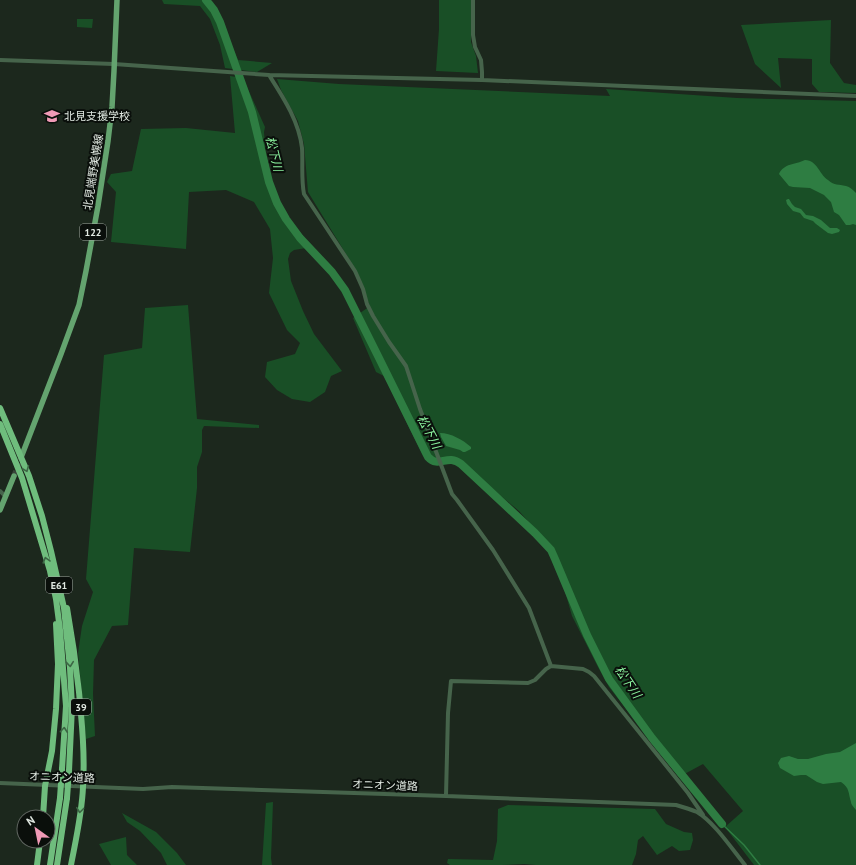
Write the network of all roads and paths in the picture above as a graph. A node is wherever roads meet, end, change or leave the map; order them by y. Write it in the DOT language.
graph roads {
  1 [pos="117,0"];
  2 [pos="473,0"];
  3 [pos="0,60"];
  4 [pos="114,64"];
  5 [pos="269,75"];
  6 [pos="482,80"];
  7 [pos="856,96"];
  8 [pos="0,408"];
  9 [pos="0,424"];
  10 [pos="22,455"];
  11 [pos="14,476"];
  12 [pos="0,492"];
  13 [pos="5,496"];
  14 [pos="0,510"];
  15 [pos="51,551"];
  16 [pos="56,599"];
  17 [pos="551,666"];
  18 [pos="66,770"];
  19 [pos="0,783"];
  20 [pos="45,786"];
  21 [pos="83,787"];
  22 [pos="446,796"];
  23 [pos="63,798"];
  24 [pos="44,809"];
  25 [pos="706,818"];
  26 [pos="39,849"];
  27 [pos="37,865"];
  28 [pos="50,865"];
  29 [pos="57,865"];
  30 [pos="71,865"];
  31 [pos="745,865"];
  1 -- 4 [label="main road, 北見端野美幌線 / 122"];
  2 -- 6 [label="street"];
  3 -- 4 [label="street"];
  4 -- 5 [label="street"];
  4 -- 10 [label="main road, 北見端野美幌線 / 122"];
  5 -- 6 [label="street"];
  5 -- 17 [label="street"];
  6 -- 7 [label="street"];
  8 -- 15 [label="highway, E61, one-way"];
  16 -- 9 [label="highway, E61, one-way"];
  11 -- 13 [label="main road"];
  12 -- 13 [label="street"];
  13 -- 14 [label="main road"];
  15 -- 18 [label="highway, E61, one-way"];
  15 -- 21 [label="highway, 39"];
  18 -- 16 [label="highway, E61, one-way"];
  16 -- 20 [label="highway, 39"];
  17 -- 22 [label="street"];
  17 -- 25 [label="street"];
  18 -- 23 [label="highway, E61, bridge"];
  19 -- 20 [label="street, オニオン道路"];
  20 -- 21 [label="street, オニオン道路"];
  20 -- 24 [label="highway, 39"];
  21 -- 22 [label="street, オニオン道路"];
  21 -- 30 [label="highway, 39, one-way"];
  22 -- 25 [label="street, オニオン道路"];
  23 -- 28 [label="highway, E61"];
  23 -- 29 [label="highway, E61"];
  25 -- 31 [label="street, オニオン道路"];
  26 -- 27 [label="highway"];
}
